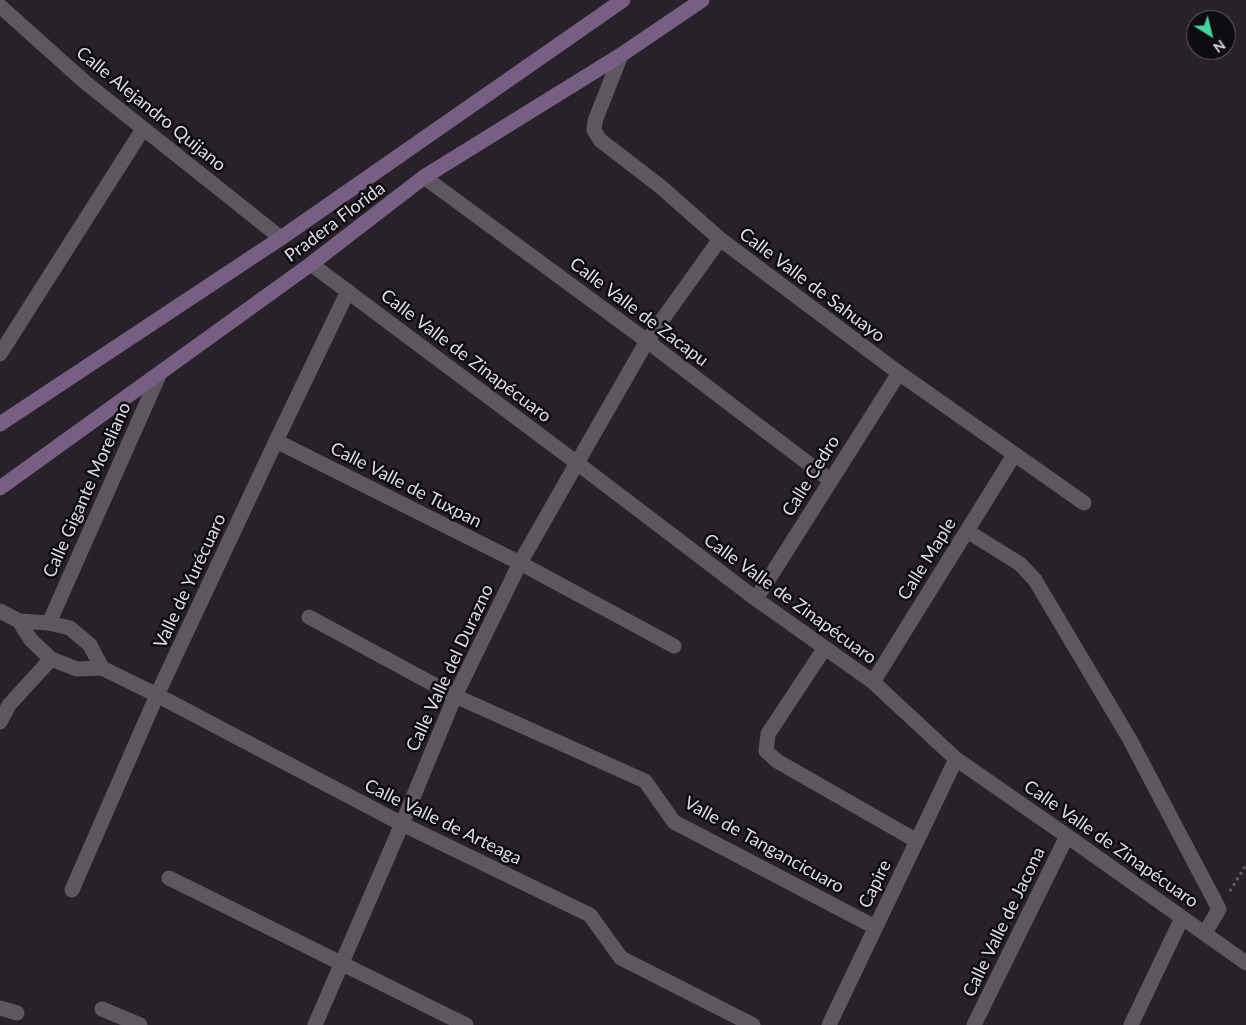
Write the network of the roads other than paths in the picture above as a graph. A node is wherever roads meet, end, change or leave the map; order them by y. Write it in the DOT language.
graph roads {
  1 [pos="623,0"];
  2 [pos="702,0"];
  3 [pos="0,6"];
  4 [pos="620,55"];
  5 [pos="143,129"];
  6 [pos="424,177"];
  7 [pos="281,238"];
  8 [pos="720,239"];
  9 [pos="311,264"];
  10 [pos="348,291"];
  11 [pos="647,341"];
  12 [pos="0,354"];
  13 [pos="160,373"];
  14 [pos="899,373"];
  15 [pos="0,424"];
  16 [pos="276,440"];
  17 [pos="1014,455"];
  18 [pos="578,463"];
  19 [pos="830,480"];
  20 [pos="0,488"];
  21 [pos="1084,503"];
  22 [pos="967,531"];
  23 [pos="520,563"];
  24 [pos="756,599"];
  25 [pos="0,611"];
  26 [pos="309,617"];
  27 [pos="19,621"];
  28 [pos="49,623"];
  29 [pos="674,646"];
  30 [pos="824,649"];
  31 [pos="50,659"];
  32 [pos="102,668"];
  33 [pos="873,682"];
  34 [pos="157,695"];
  35 [pos="455,696"];
  36 [pos="0,722"];
  37 [pos="956,759"];
  38 [pos="402,824"];
  39 [pos="1067,836"];
  40 [pos="917,841"];
  41 [pos="169,878"];
  42 [pos="72,890"];
  43 [pos="1182,918"];
  44 [pos="875,928"];
  45 [pos="1205,933"];
  46 [pos="343,963"];
  47 [pos="1246,963"];
  48 [pos="0,1008"];
  49 [pos="102,1009"];
  50 [pos="17,1013"];
  51 [pos="140,1025"];
  52 [pos="315,1025"];
  53 [pos="466,1025"];
  54 [pos="753,1025"];
  55 [pos="829,1025"];
  56 [pos="974,1025"];
  57 [pos="1131,1025"];
  1 -- 7 [label="main road, Pradera Florida"];
  2 -- 4 [label="main road, Pradera Florida"];
  3 -- 5 [label="street, Calle Alejandro Quijano"];
  4 -- 6 [label="main road, Pradera Florida"];
  4 -- 8 [label="street, Calle Valle de Sahuayo"];
  5 -- 7 [label="street, Calle Alejandro Quijano"];
  5 -- 12 [label="street"];
  6 -- 9 [label="main road, Pradera Florida"];
  6 -- 11 [label="street, Calle Valle de Zacapu"];
  7 -- 15 [label="main road, Pradera Florida"];
  8 -- 11 [label="street, Calle Valle del Durazno"];
  8 -- 14 [label="street, Calle Valle de Sahuayo"];
  9 -- 10 [label="street, Calle Valle de Zinapécuaro"];
  9 -- 13 [label="main road, Pradera Florida"];
  10 -- 16 [label="street, Valle de Yurécuaro"];
  10 -- 18 [label="street, Calle Valle de Zinapécuaro"];
  11 -- 18 [label="street, Calle Valle del Durazno"];
  11 -- 19 [label="street, Calle Valle de Zacapu"];
  13 -- 20 [label="main road, Pradera Florida"];
  13 -- 28 [label="street, Calle Gigante Moreliano"];
  14 -- 17 [label="street, Calle Valle de Sahuayo"];
  14 -- 19 [label="street, Calle Cedro"];
  16 -- 23 [label="street, Calle Valle de Tuxpan"];
  16 -- 34 [label="street, Valle de Yurécuaro"];
  17 -- 21 [label="street, Calle Valle de Sahuayo"];
  17 -- 22 [label="street, Calle Maple"];
  18 -- 23 [label="street, Calle Valle del Durazno"];
  18 -- 24 [label="street, Calle Valle de Zinapécuaro"];
  19 -- 24 [label="street, Calle Cedro"];
  22 -- 33 [label="street, Calle Maple"];
  22 -- 45 [label="street"];
  23 -- 29 [label="street, Calle Valle de Tuxpan"];
  23 -- 35 [label="street, Calle Valle del Durazno"];
  24 -- 30 [label="street, Calle Valle de Zinapécuaro"];
  25 -- 27 [label="street, Calle Valle de Arteaga"];
  26 -- 35 [label="street, Valle de Tangancicuaro"];
  27 -- 28 [label="street, Calle Valle de Arteaga"];
  27 -- 31 [label="street, Calle Valle de Arteaga"];
  28 -- 32 [label="street, Calle Valle de Arteaga"];
  30 -- 33 [label="street, Calle Valle de Zinapécuaro"];
  30 -- 40 [label="street"];
  31 -- 32 [label="street, Calle Valle de Arteaga"];
  31 -- 36 [label="street"];
  32 -- 34 [label="street, Calle Valle de Arteaga"];
  33 -- 37 [label="street, Calle Valle de Zinapécuaro"];
  34 -- 38 [label="street, Calle Valle de Arteaga"];
  34 -- 42 [label="street, Valle de Yurécuaro"];
  35 -- 38 [label="street, Calle Valle del Durazno"];
  35 -- 44 [label="street, Valle de Tangancicuaro"];
  37 -- 39 [label="street, Calle Valle de Zinapécuaro"];
  37 -- 40 [label="street, Capire"];
  38 -- 46 [label="street, Calle Valle del Durazno"];
  38 -- 54 [label="street, Calle Valle de Arteaga"];
  39 -- 43 [label="street, Calle Valle de Zinapécuaro"];
  39 -- 56 [label="street, Calle Valle de Jacona"];
  40 -- 44 [label="street, Capire"];
  41 -- 46 [label="street"];
  43 -- 45 [label="street, Calle Valle de Zinapécuaro"];
  43 -- 57 [label="street"];
  44 -- 55 [label="street, Capire"];
  45 -- 47 [label="street, Calle Valle de Zinapécuaro"];
  46 -- 52 [label="street, Calle Valle del Durazno"];
  46 -- 53 [label="street"];
  48 -- 50 [label="street"];
  49 -- 51 [label="street"];
}
